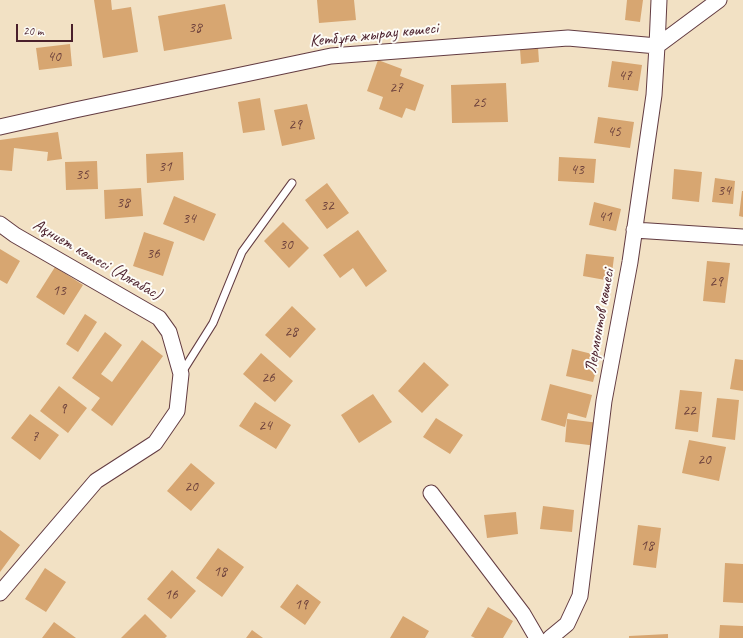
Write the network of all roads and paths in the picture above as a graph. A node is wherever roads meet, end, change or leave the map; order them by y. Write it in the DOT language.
graph roads {
  1 [pos="659,0"];
  2 [pos="720,0"];
  3 [pos="658,46"];
  4 [pos="0,127"];
  5 [pos="292,183"];
  6 [pos="0,224"];
  7 [pos="634,230"];
  8 [pos="743,237"];
  9 [pos="181,374"];
  10 [pos="431,493"];
  11 [pos="0,593"];
  12 [pos="537,638"];
  13 [pos="550,638"];
  1 -- 3 [label="street, Лермонтов көшесі"];
  2 -- 3 [label="street"];
  3 -- 4 [label="street, Кетбұға жырау көшесі"];
  3 -- 7 [label="street, Лермонтов көшесі"];
  5 -- 9 [label="lane"];
  6 -- 9 [label="street, Ақниет көшесі (Алғабас)"];
  7 -- 8 [label="street"];
  7 -- 13 [label="street, Лермонтов көшесі"];
  9 -- 11 [label="street, Ақниет көшесі (Алғабас)"];
  10 -- 12 [label="street"];
}
